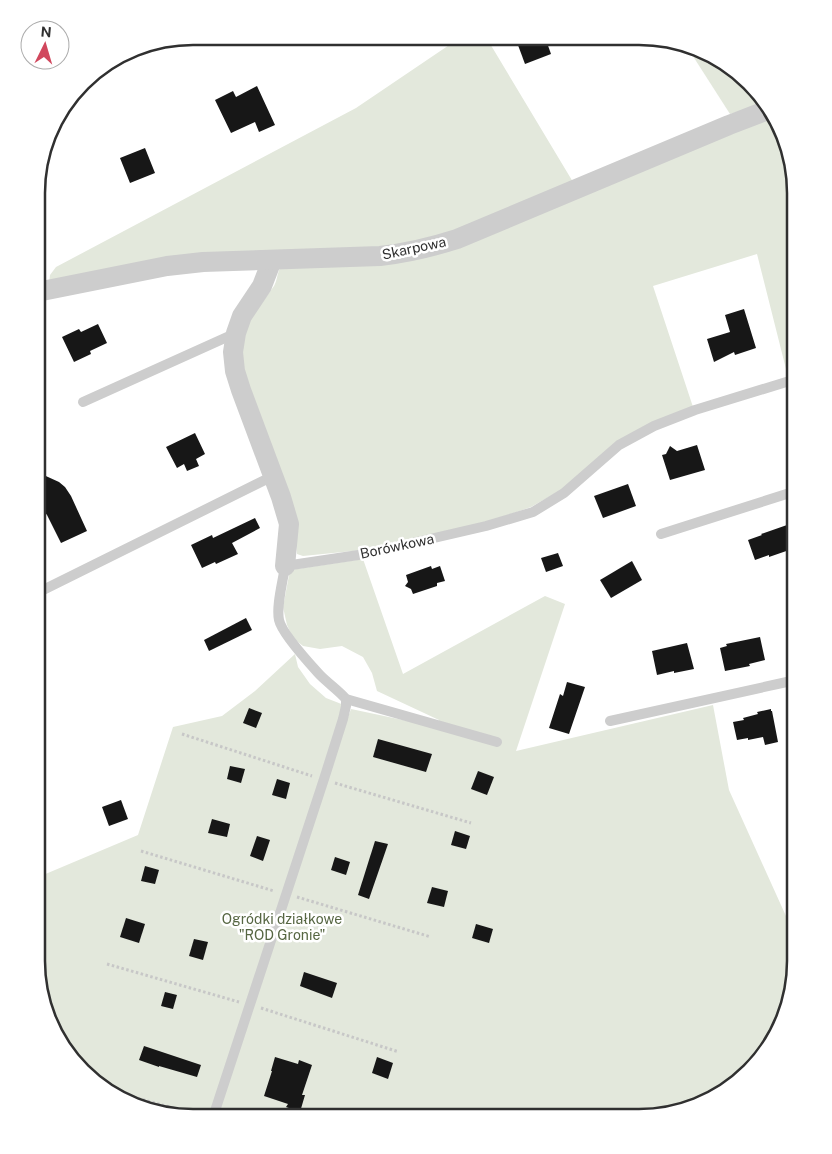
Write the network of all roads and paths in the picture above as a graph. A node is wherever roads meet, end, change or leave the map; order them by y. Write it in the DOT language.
graph roads {
  1 [pos="763,112"];
  2 [pos="272,260"];
  3 [pos="45,290"];
  4 [pos="236,333"];
  5 [pos="787,382"];
  6 [pos="83,402"];
  7 [pos="272,476"];
  8 [pos="787,494"];
  9 [pos="661,534"];
  10 [pos="285,566"];
  11 [pos="45,589"];
  12 [pos="787,682"];
  13 [pos="346,699"];
  14 [pos="610,720"];
  15 [pos="497,742"];
  16 [pos="137,1098"];
  17 [pos="174,1108"];
  18 [pos="215,1109"];
  1 -- 2 [label="street, Skarpowa"];
  2 -- 3 [label="street, Skarpowa"];
  2 -- 4 [label="street"];
  4 -- 6 [label="lane"];
  4 -- 7 [label="street"];
  5 -- 10 [label="lane, Borówkowa"];
  7 -- 10 [label="street"];
  7 -- 11 [label="lane"];
  8 -- 9 [label="lane"];
  10 -- 13 [label="lane"];
  12 -- 14 [label="lane"];
  13 -- 15 [label="lane"];
  13 -- 18 [label="lane"];
  16 -- 17 [label="path"];
}
